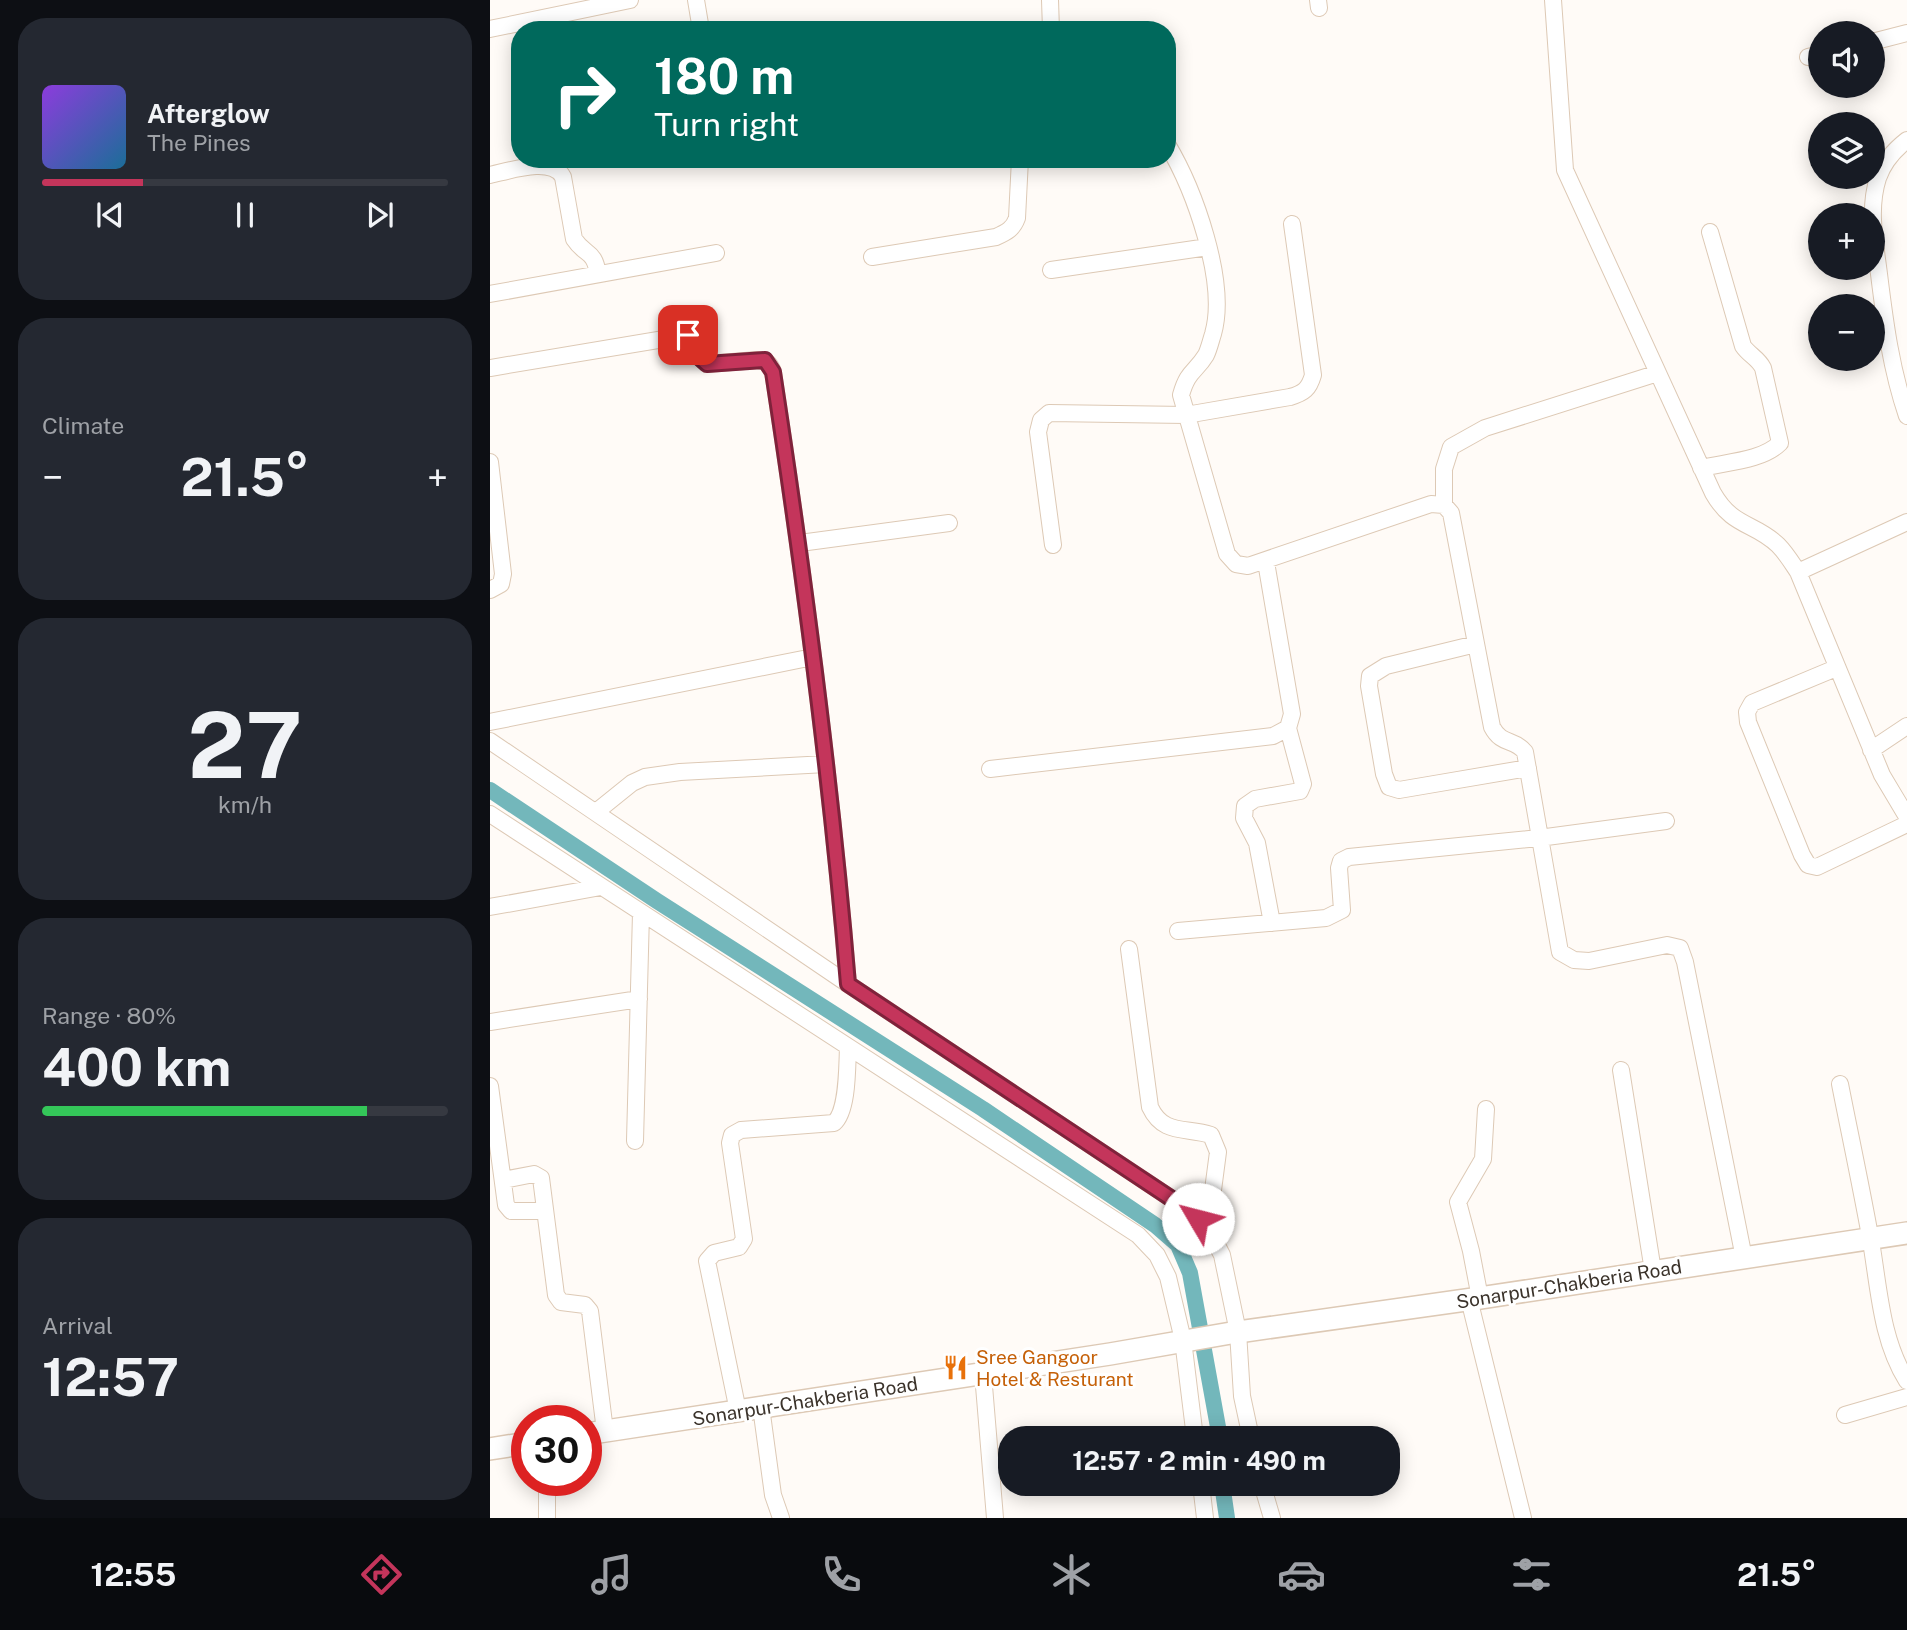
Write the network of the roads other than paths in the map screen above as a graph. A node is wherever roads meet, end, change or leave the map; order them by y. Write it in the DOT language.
graph roads {
  1 [pos="630,0"];
  2 [pos="696,0"];
  3 [pos="1050,0"];
  4 [pos="1553,0"];
  5 [pos="529,21"];
  6 [pos="700,21"];
  7 [pos="1051,21"];
  8 [pos="511,25"];
  9 [pos="490,29"];
  10 [pos="1907,33"];
  11 [pos="1885,38"];
  12 [pos="1907,140"];
  13 [pos="1176,163"];
  14 [pos="529,168"];
  15 [pos="556,168"];
  16 [pos="1020,168"];
  17 [pos="490,175"];
  18 [pos="1292,224"];
  19 [pos="1710,232"];
  20 [pos="1208,247"];
  21 [pos="716,253"];
  22 [pos="872,257"];
  23 [pos="1051,270"];
  24 [pos="598,274"];
  25 [pos="490,294"];
  26 [pos="490,368"];
  27 [pos="1658,373"];
  28 [pos="1186,415"];
  29 [pos="1907,416"];
  30 [pos="490,462"];
  31 [pos="1701,468"];
  32 [pos="1444,505"];
  33 [pos="1907,522"];
  34 [pos="949,523"];
  35 [pos="800,543"];
  36 [pos="1053,545"];
  37 [pos="1266,562"];
  38 [pos="1798,572"];
  39 [pos="490,590"];
  40 [pos="1476,644"];
  41 [pos="813,657"];
  42 [pos="1836,668"];
  43 [pos="490,722"];
  44 [pos="1907,726"];
  45 [pos="1288,728"];
  46 [pos="490,741"];
  47 [pos="1871,750"];
  48 [pos="827,764"];
  49 [pos="1528,768"];
  50 [pos="990,769"];
  51 [pos="596,812"];
  52 [pos="490,814"];
  53 [pos="1907,817"];
  54 [pos="1666,821"];
  55 [pos="1907,824"];
  56 [pos="1539,838"];
  57 [pos="601,887"];
  58 [pos="490,907"];
  59 [pos="642,913"];
  60 [pos="1272,923"];
  61 [pos="1178,930"];
  62 [pos="1129,949"];
  63 [pos="848,984"];
  64 [pos="639,999"];
  65 [pos="490,1022"];
  66 [pos="848,1048"];
  67 [pos="1621,1070"];
  68 [pos="1840,1084"];
  69 [pos="490,1086"];
  70 [pos="1486,1109"];
  71 [pos="635,1141"];
  72 [pos="503,1180"];
  73 [pos="545,1211"];
  74 [pos="1208,1228"];
  75 [pos="1907,1233"];
  76 [pos="1871,1238"];
  77 [pos="1744,1258"];
  78 [pos="1653,1271"];
  79 [pos="1475,1299"];
  80 [pos="1234,1332"];
  81 [pos="1186,1340"];
  82 [pos="983,1374"];
  83 [pos="1907,1381"];
  84 [pos="1907,1397"];
  85 [pos="595,1405"];
  86 [pos="761,1408"];
  87 [pos="738,1411"];
  88 [pos="1845,1415"];
  89 [pos="1194,1426"];
  90 [pos="1248,1426"];
  91 [pos="602,1432"];
  92 [pos="511,1446"];
  93 [pos="490,1449"];
  94 [pos="547,1496"];
  95 [pos="1202,1496"];
  96 [pos="1266,1496"];
  97 [pos="547,1518"];
  98 [pos="781,1518"];
  99 [pos="995,1518"];
  100 [pos="1205,1518"];
  101 [pos="1272,1518"];
  102 [pos="1523,1518"];
  1 -- 5 [label="street"];
  2 -- 6 [label="street"];
  3 -- 7 [label="street"];
  4 -- 27 [label="street"];
  8 -- 9 [label="street"];
  10 -- 11 [label="street"];
  12 -- 29 [label="street"];
  13 -- 20 [label="street"];
  14 -- 17 [label="street"];
  15 -- 24 [label="street"];
  16 -- 22 [label="street"];
  18 -- 28 [label="street"];
  19 -- 31 [label="street"];
  20 -- 23 [label="street"];
  20 -- 28 [label="street"];
  21 -- 24 [label="street"];
  24 -- 25 [label="street"];
  26 -- 35 [label="street"];
  27 -- 31 [label="street"];
  27 -- 32 [label="street"];
  28 -- 36 [label="street"];
  28 -- 37 [label="street"];
  30 -- 39 [label="street"];
  31 -- 38 [label="street"];
  32 -- 37 [label="street"];
  32 -- 40 [label="street"];
  33 -- 38 [label="street"];
  34 -- 35 [label="street"];
  35 -- 41 [label="street"];
  37 -- 45 [label="street"];
  38 -- 42 [label="street"];
  40 -- 49 [label="street"];
  40 -- 49 [label="street"];
  41 -- 43 [label="street"];
  41 -- 48 [label="street"];
  42 -- 47 [label="street"];
  42 -- 55 [label="street"];
  44 -- 47 [label="street"];
  45 -- 50 [label="street"];
  45 -- 60 [label="street"];
  46 -- 51 [label="street"];
  47 -- 53 [label="street"];
  48 -- 51 [label="street"];
  48 -- 63 [label="street"];
  49 -- 56 [label="street"];
  51 -- 63 [label="street"];
  52 -- 57 [label="street"];
  54 -- 56 [label="street"];
  56 -- 60 [label="street"];
  56 -- 77 [label="street"];
  57 -- 58 [label="street"];
  57 -- 59 [label="street"];
  59 -- 64 [label="street"];
  59 -- 66 [label="street"];
  60 -- 61 [label="street"];
  62 -- 74 [label="street"];
  63 -- 74 [label="street"];
  64 -- 65 [label="street"];
  64 -- 71 [label="street"];
  66 -- 81 [label="street"];
  66 -- 87 [label="street"];
  67 -- 78 [label="street"];
  68 -- 76 [label="street"];
  69 -- 72 [label="street"];
  70 -- 79 [label="street"];
  72 -- 73 [label="street"];
  72 -- 73 [label="street"];
  73 -- 85 [label="street"];
  74 -- 80 [label="street"];
  75 -- 76 [label="main road, Sonarpur-Chakberia Road"];
  76 -- 77 [label="main road, Sonarpur-Chakberia Road"];
  76 -- 83 [label="street"];
  77 -- 78 [label="main road, Sonarpur-Chakberia Road"];
  78 -- 79 [label="main road, Sonarpur-Chakberia Road"];
  79 -- 80 [label="main road, Sonarpur-Chakberia Road"];
  79 -- 102 [label="street"];
  80 -- 81 [label="main road, Sonarpur-Chakberia Road"];
  80 -- 90 [label="street"];
  81 -- 82 [label="main road, Sonarpur-Chakberia Road"];
  81 -- 89 [label="street"];
  82 -- 86 [label="main road, Sonarpur-Chakberia Road"];
  82 -- 99 [label="street"];
  84 -- 88 [label="street"];
  86 -- 87 [label="main road, Sonarpur-Chakberia Road"];
  86 -- 98 [label="street"];
  87 -- 91 [label="main road, Sonarpur-Chakberia Road"];
  92 -- 93 [label="main road"];
  94 -- 97 [label="street"];
  95 -- 100 [label="street"];
  96 -- 101 [label="street"];
}
